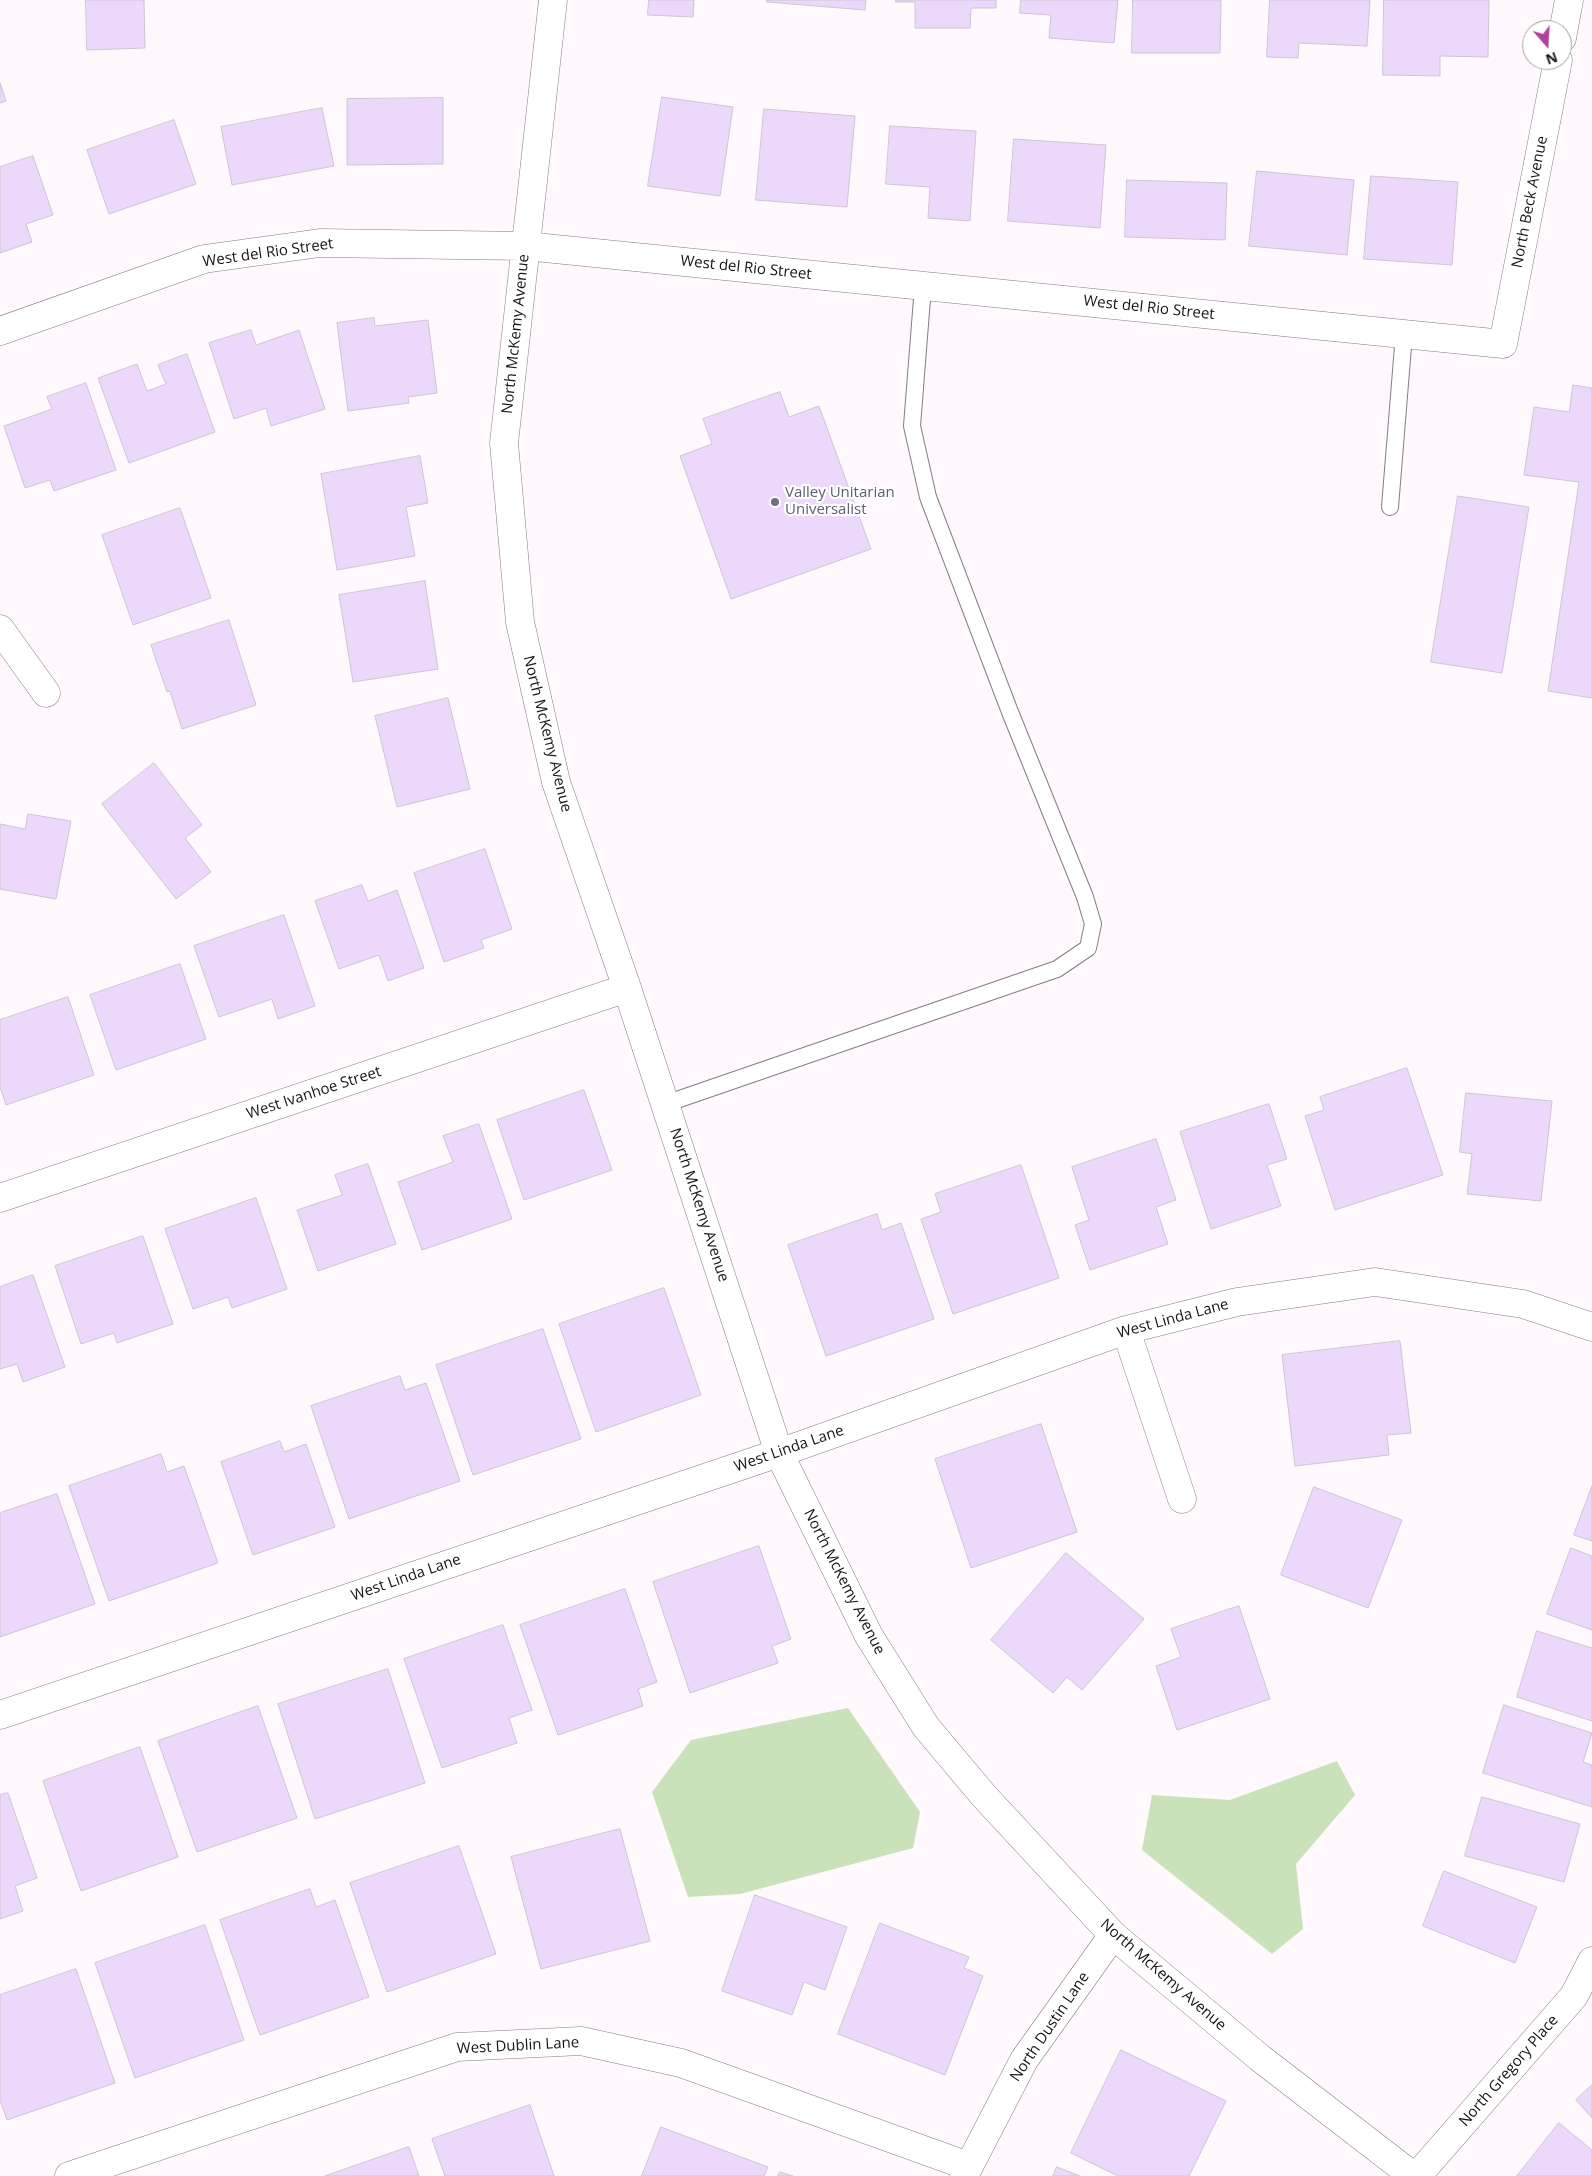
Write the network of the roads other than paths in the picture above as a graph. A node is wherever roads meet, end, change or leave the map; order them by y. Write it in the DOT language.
graph roads {
  1 [pos="553,0"];
  2 [pos="1570,0"];
  3 [pos="1566,20"];
  4 [pos="1556,70"];
  5 [pos="525,246"];
  6 [pos="923,286"];
  7 [pos="0,331"];
  8 [pos="1404,334"];
  9 [pos="1503,344"];
  10 [pos="1390,507"];
  11 [pos="0,629"];
  12 [pos="46,693"];
  13 [pos="627,988"];
  14 [pos="665,1104"];
  15 [pos="0,1198"];
  16 [pos="1592,1327"];
  17 [pos="1126,1330"];
  18 [pos="780,1453"];
  19 [pos="1182,1499"];
  20 [pos="0,1715"];
  21 [pos="1113,1935"];
  22 [pos="1592,1961"];
  23 [pos="966,2171"];
  24 [pos="69,2176"];
  25 [pos="1413,2176"];
  26 [pos="1417,2176"];
  1 -- 5 [label="street, North McKemy Avenue"];
  2 -- 3 [label="street"];
  4 -- 9 [label="street, North Beck Avenue"];
  5 -- 6 [label="street, West del Rio Street"];
  5 -- 7 [label="street, West del Rio Street"];
  5 -- 13 [label="street, North McKemy Avenue"];
  6 -- 8 [label="street, West del Rio Street"];
  6 -- 14 [label="lane"];
  8 -- 9 [label="street, West del Rio Street"];
  8 -- 10 [label="lane"];
  11 -- 12 [label="street"];
  13 -- 14 [label="street, North McKemy Avenue"];
  13 -- 15 [label="street, West Ivanhoe Street"];
  14 -- 18 [label="street, North McKemy Avenue"];
  16 -- 17 [label="street, West Linda Lane"];
  17 -- 18 [label="street, West Linda Lane"];
  17 -- 19 [label="street"];
  18 -- 20 [label="street, West Linda Lane"];
  18 -- 21 [label="street, North McKemy Avenue"];
  21 -- 23 [label="street, North Dustin Lane"];
  21 -- 25 [label="street, North McKemy Avenue"];
  22 -- 26 [label="street, North Gregory Place"];
  23 -- 24 [label="street, West Dublin Lane"];
}
